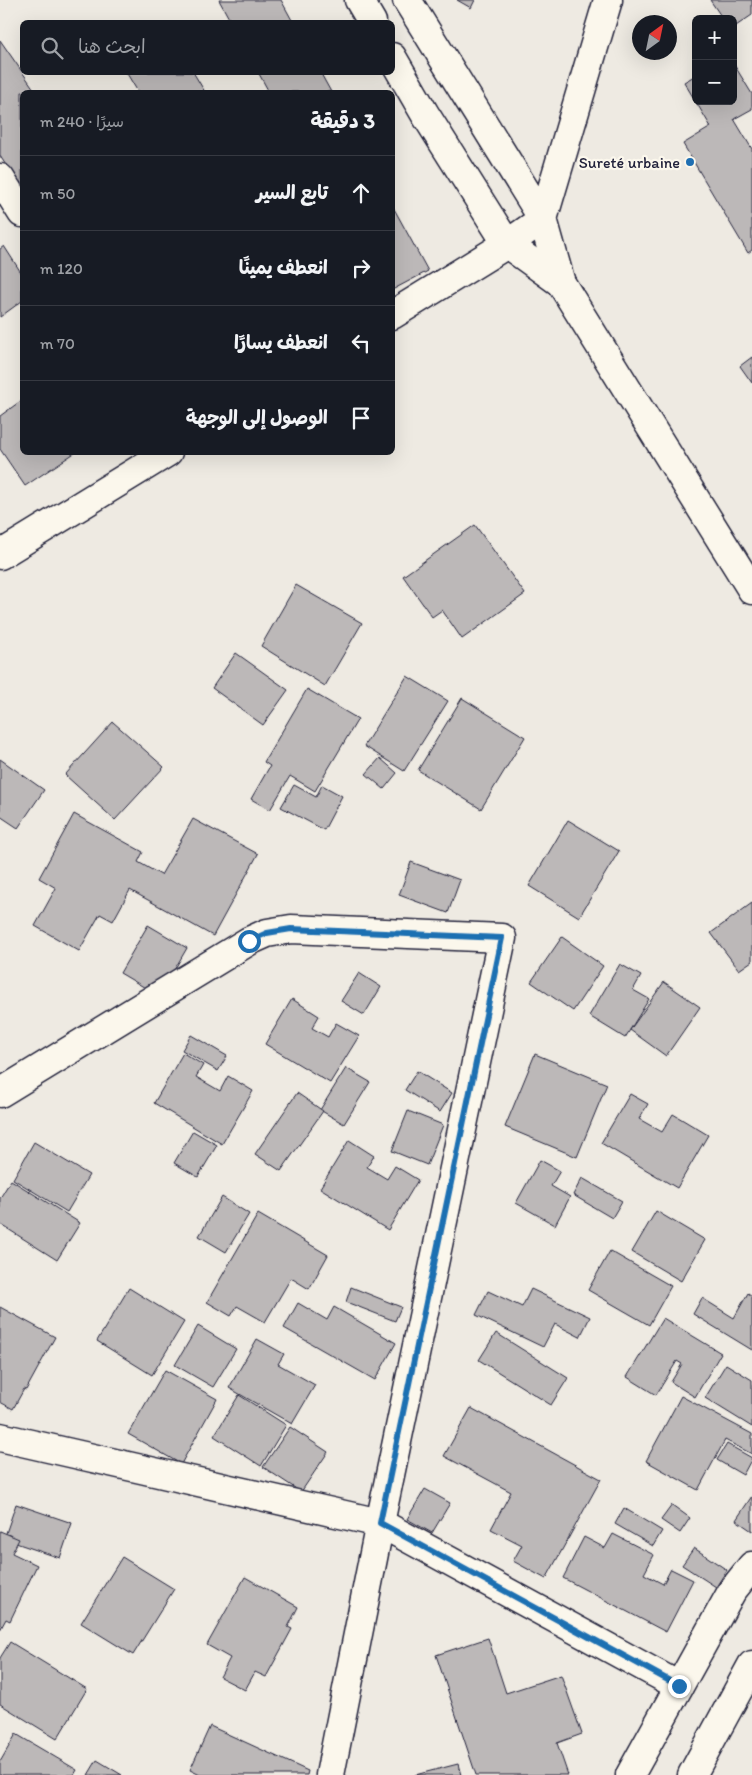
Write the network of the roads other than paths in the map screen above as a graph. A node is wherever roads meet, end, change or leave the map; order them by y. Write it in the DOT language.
graph roads {
  1 [pos="359,0"];
  2 [pos="408,0"];
  3 [pos="608,0"];
  4 [pos="371,20"];
  5 [pos="395,62"];
  6 [pos="0,178"];
  7 [pos="20,210"];
  8 [pos="543,219"];
  9 [pos="507,244"];
  10 [pos="561,283"];
  11 [pos="395,312"];
  12 [pos="163,455"];
  13 [pos="0,555"];
  14 [pos="752,590"];
  15 [pos="0,1094"];
  16 [pos="0,1437"];
  17 [pos="380,1523"];
  18 [pos="752,1566"];
  19 [pos="752,1665"];
  20 [pos="679,1686"];
  21 [pos="330,1775"];
  22 [pos="630,1775"];
  23 [pos="692,1775"];
  1 -- 4 [label="street"];
  2 -- 8 [label="street"];
  3 -- 8 [label="street"];
  5 -- 9 [label="street"];
  6 -- 7 [label="street"];
  8 -- 9 [label="street"];
  8 -- 10 [label="street"];
  9 -- 10 [label="street"];
  9 -- 11 [label="street"];
  10 -- 14 [label="street"];
  12 -- 13 [label="street"];
  15 -- 17 [label="street"];
  16 -- 17 [label="street"];
  17 -- 20 [label="street"];
  17 -- 21 [label="street"];
  18 -- 20 [label="street"];
  19 -- 23 [label="street"];
  20 -- 22 [label="street"];
}
